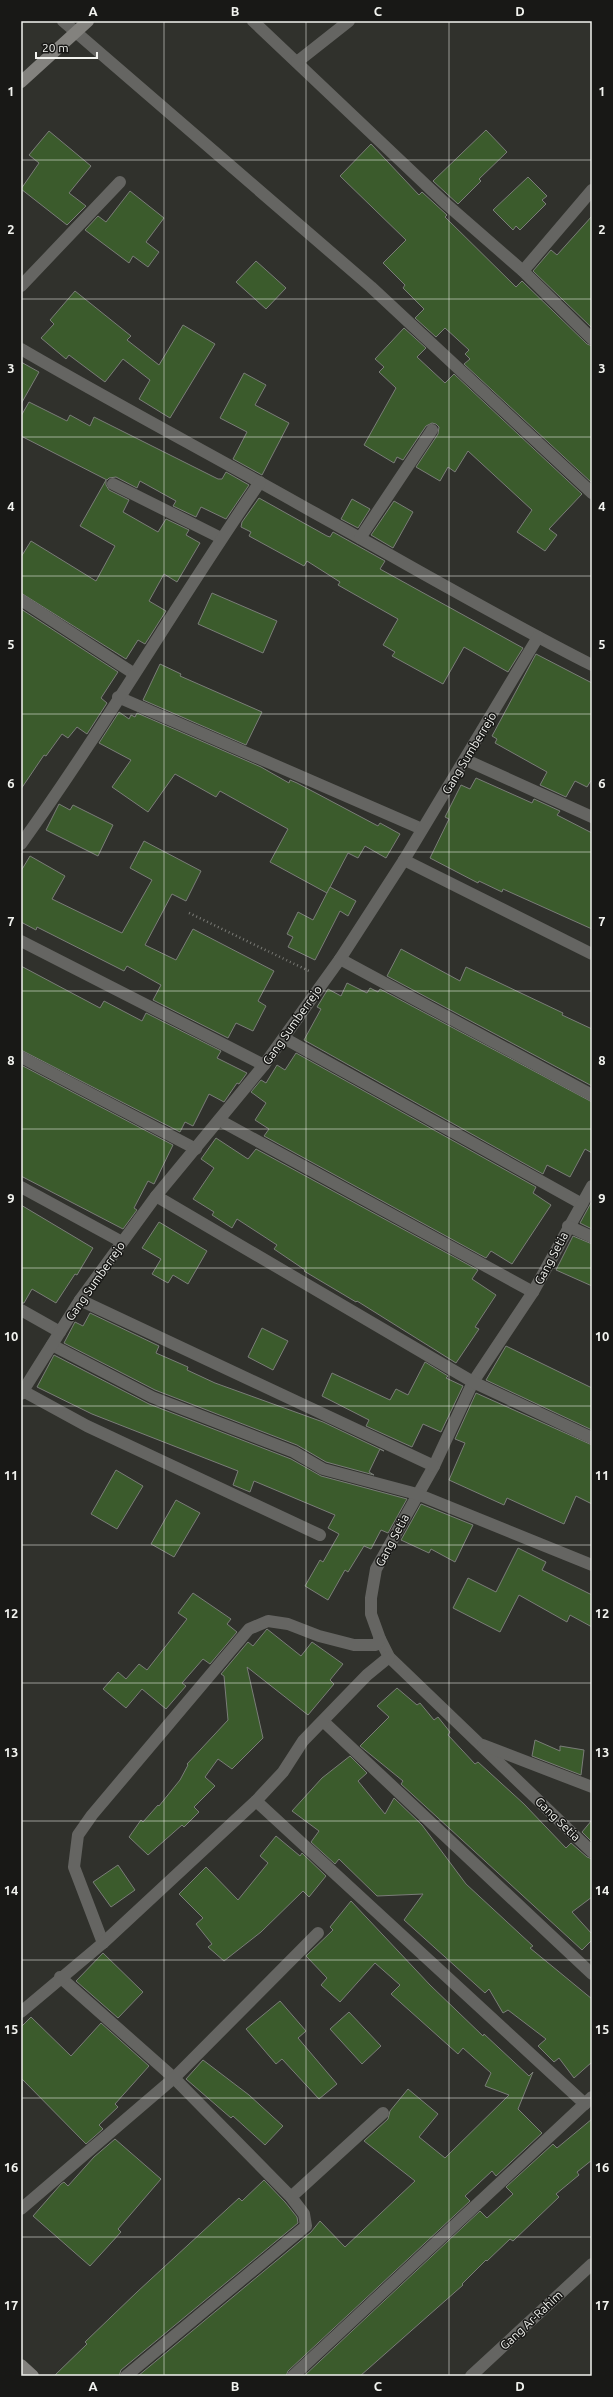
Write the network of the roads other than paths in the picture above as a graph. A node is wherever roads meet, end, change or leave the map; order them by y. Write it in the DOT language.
graph roads {
  1 [pos="63,21"];
  2 [pos="88,21"];
  3 [pos="253,21"];
  4 [pos="349,21"];
  5 [pos="75,33"];
  6 [pos="297,62"];
  7 [pos="21,82"];
  8 [pos="120,182"];
  9 [pos="592,190"];
  10 [pos="523,271"];
  11 [pos="21,286"];
  12 [pos="592,339"];
  13 [pos="21,349"];
  14 [pos="432,430"];
  15 [pos="260,482"];
  16 [pos="113,484"];
  17 [pos="592,493"];
  18 [pos="221,538"];
  19 [pos="360,538"];
  20 [pos="21,600"];
  21 [pos="538,637"];
  22 [pos="592,665"];
  23 [pos="133,673"];
  24 [pos="118,697"];
  25 [pos="466,760"];
  26 [pos="592,817"];
  27 [pos="422,829"];
  28 [pos="23,839"];
  29 [pos="404,860"];
  30 [pos="21,941"];
  31 [pos="592,954"];
  32 [pos="340,959"];
  33 [pos="284,1038"];
  34 [pos="21,1057"];
  35 [pos="264,1065"];
  36 [pos="592,1095"];
  37 [pos="219,1120"];
  38 [pos="196,1148"];
  39 [pos="592,1186"];
  40 [pos="21,1187"];
  41 [pos="156,1196"];
  42 [pos="582,1204"];
  43 [pos="568,1226"];
  44 [pos="592,1237"];
  45 [pos="122,1242"];
  46 [pos="533,1292"];
  47 [pos="80,1300"];
  48 [pos="21,1310"];
  49 [pos="60,1332"];
  50 [pos="52,1345"];
  51 [pos="473,1382"];
  52 [pos="22,1392"];
  53 [pos="592,1438"];
  54 [pos="434,1466"];
  55 [pos="417,1494"];
  56 [pos="320,1535"];
  57 [pos="592,1565"];
  58 [pos="380,1639"];
  59 [pos="389,1657"];
  60 [pos="324,1722"];
  61 [pos="477,1742"];
  62 [pos="592,1787"];
  63 [pos="256,1801"];
  64 [pos="592,1852"];
  65 [pos="318,1933"];
  66 [pos="103,1944"];
  67 [pos="592,1974"];
  68 [pos="60,1977"];
  69 [pos="21,2012"];
  70 [pos="174,2078"];
  71 [pos="588,2100"];
  72 [pos="383,2113"];
  73 [pos="292,2197"];
  74 [pos="21,2209"];
  75 [pos="592,2264"];
  76 [pos="21,2365"];
  77 [pos="33,2376"];
  78 [pos="126,2376"];
  79 [pos="293,2376"];
  80 [pos="471,2376"];
  1 -- 5 [label="street"];
  2 -- 5 [label="main road"];
  3 -- 6 [label="street"];
  4 -- 6 [label="street"];
  5 -- 7 [label="main road"];
  5 -- 17 [label="street"];
  6 -- 10 [label="street"];
  8 -- 11 [label="street"];
  9 -- 10 [label="street"];
  10 -- 12 [label="street"];
  13 -- 15 [label="street"];
  14 -- 19 [label="street"];
  15 -- 18 [label="street"];
  15 -- 19 [label="street"];
  16 -- 18 [label="street"];
  18 -- 23 [label="street"];
  19 -- 21 [label="street"];
  20 -- 23 [label="street"];
  21 -- 22 [label="street"];
  21 -- 25 [label="street, Gang Sumberrejo"];
  23 -- 24 [label="street"];
  24 -- 27 [label="street"];
  24 -- 28 [label="street"];
  25 -- 26 [label="street"];
  25 -- 27 [label="street, Gang Sumberrejo"];
  27 -- 29 [label="street, Gang Sumberrejo"];
  29 -- 31 [label="street"];
  29 -- 32 [label="street, Gang Sumberrejo"];
  30 -- 35 [label="street"];
  32 -- 33 [label="street, Gang Sumberrejo"];
  32 -- 36 [label="street"];
  33 -- 35 [label="street, Gang Sumberrejo"];
  33 -- 42 [label="street"];
  34 -- 38 [label="street"];
  35 -- 37 [label="street, Gang Sumberrejo"];
  37 -- 38 [label="street, Gang Sumberrejo"];
  37 -- 46 [label="street"];
  38 -- 41 [label="street, Gang Sumberrejo"];
  39 -- 42 [label="street, Gang Setia"];
  40 -- 45 [label="street"];
  41 -- 45 [label="street, Gang Sumberrejo"];
  41 -- 51 [label="street"];
  42 -- 43 [label="street, Gang Setia"];
  43 -- 44 [label="street"];
  43 -- 46 [label="street, Gang Setia"];
  45 -- 47 [label="street, Gang Sumberrejo"];
  46 -- 51 [label="street, Gang Setia"];
  47 -- 49 [label="street, Gang Sumberrejo"];
  47 -- 54 [label="street"];
  48 -- 49 [label="street"];
  49 -- 50 [label="street, Gang Sumberrejo"];
  50 -- 52 [label="street, Gang Sumberrejo"];
  50 -- 55 [label="street"];
  51 -- 53 [label="street"];
  51 -- 54 [label="street, Gang Setia"];
  52 -- 56 [label="street"];
  54 -- 55 [label="street, Gang Setia"];
  55 -- 57 [label="street"];
  55 -- 58 [label="street, Gang Setia"];
  58 -- 59 [label="street, Gang Setia"];
  58 -- 66 [label="street"];
  59 -- 60 [label="street"];
  59 -- 61 [label="street, Gang Setia"];
  60 -- 63 [label="street"];
  60 -- 67 [label="street"];
  61 -- 62 [label="street"];
  61 -- 64 [label="street, Gang Setia"];
  63 -- 66 [label="street"];
  63 -- 71 [label="street"];
  65 -- 70 [label="street"];
  66 -- 68 [label="street"];
  68 -- 69 [label="street"];
  68 -- 70 [label="street"];
  70 -- 73 [label="street"];
  70 -- 74 [label="street"];
  71 -- 79 [label="street"];
  72 -- 73 [label="street"];
  73 -- 78 [label="street"];
  75 -- 80 [label="street, Gang Ar-Rahim"];
  76 -- 77 [label="main road"];
}
